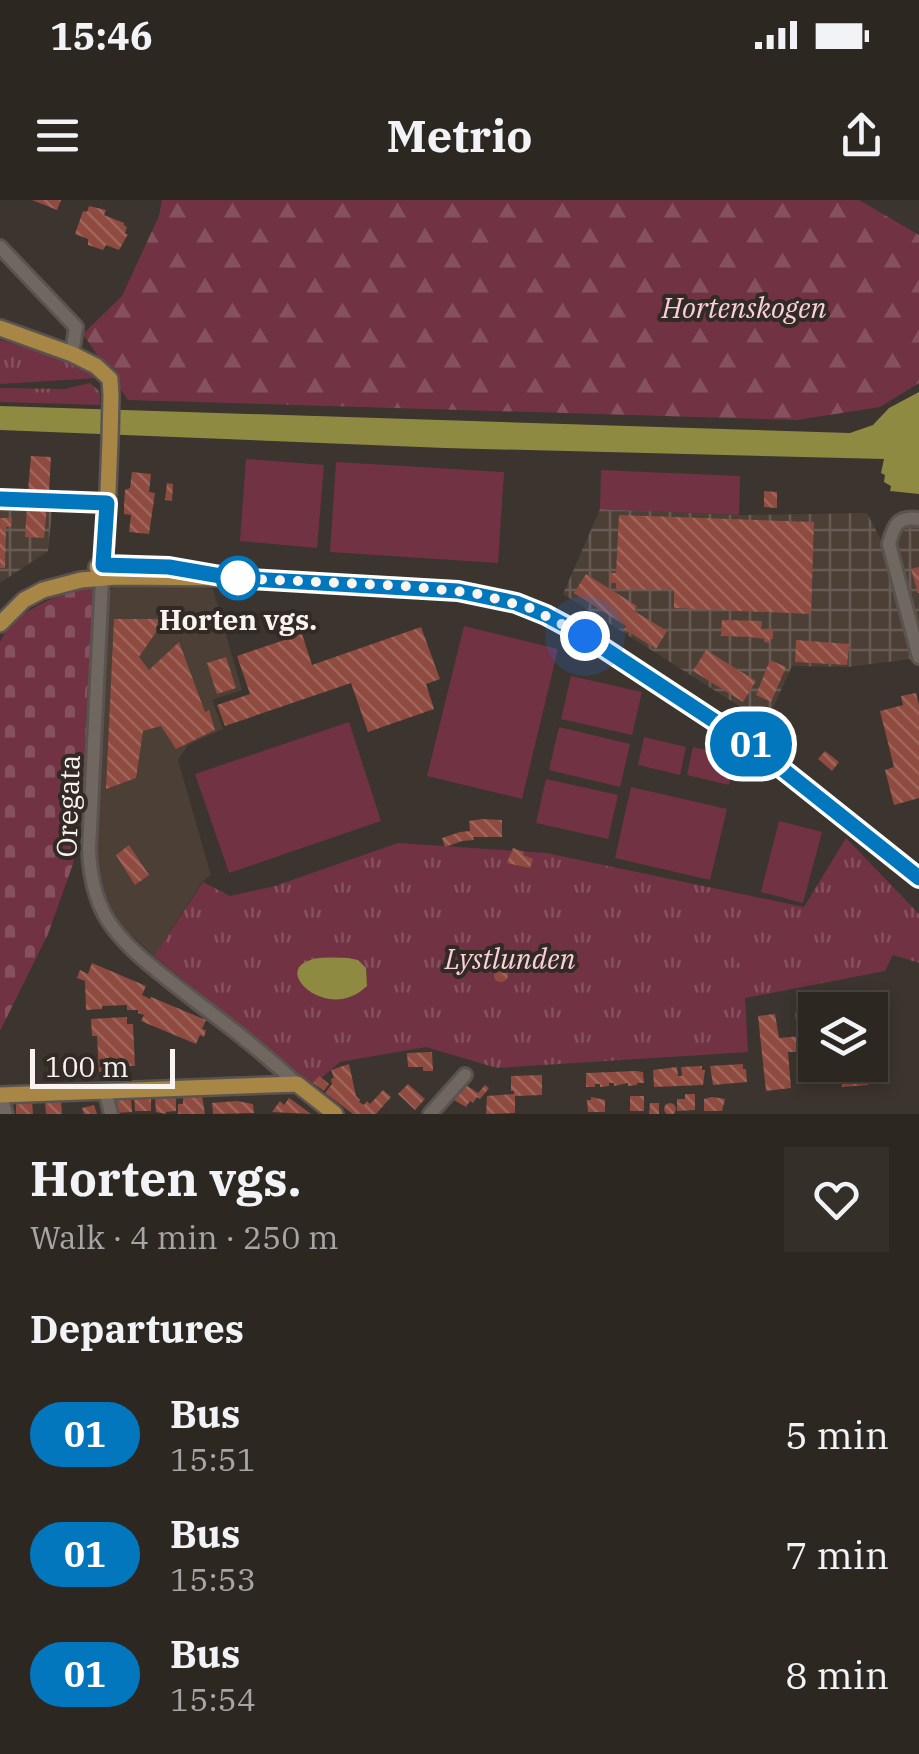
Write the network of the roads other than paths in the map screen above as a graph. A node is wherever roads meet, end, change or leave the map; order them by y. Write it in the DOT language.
graph roads {
  1 [pos="0,247"];
  2 [pos="0,328"];
  3 [pos="72,354"];
  4 [pos="0,499"];
  5 [pos="107,503"];
  6 [pos="919,519"];
  7 [pos="103,572"];
  8 [pos="0,609"];
  9 [pos="0,624"];
  10 [pos="919,657"];
  11 [pos="919,878"];
  12 [pos="466,1076"];
  13 [pos="297,1084"];
  14 [pos="104,1090"];
  15 [pos="0,1094"];
  16 [pos="331,1112"];
  17 [pos="6,1114"];
  18 [pos="111,1114"];
  19 [pos="430,1114"];
  1 -- 3 [label="street"];
  2 -- 3 [label="main road"];
  3 -- 5 [label="main road, Oregata"];
  4 -- 5 [label="street"];
  5 -- 7 [label="main road, Oregata"];
  6 -- 10 [label="street"];
  7 -- 8 [label="main road"];
  7 -- 9 [label="main road"];
  7 -- 11 [label="main road"];
  7 -- 13 [label="street, Oregata"];
  12 -- 19 [label="street"];
  13 -- 14 [label="main road"];
  13 -- 16 [label="main road"];
  14 -- 15 [label="main road"];
  14 -- 18 [label="street"];
  15 -- 17 [label="street"];
}
